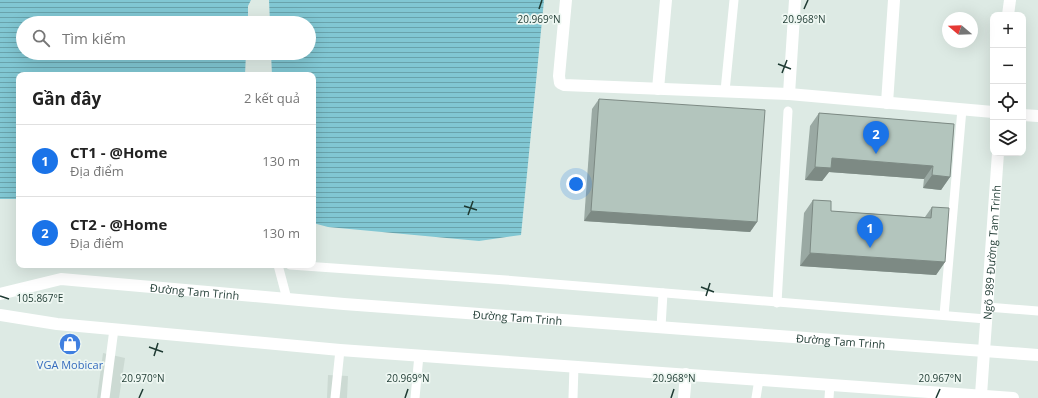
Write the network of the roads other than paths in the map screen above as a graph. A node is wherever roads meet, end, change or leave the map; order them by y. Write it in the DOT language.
graph roads {
  1 [pos="566,0"];
  2 [pos="666,0"];
  3 [pos="734,0"];
  4 [pos="795,0"];
  5 [pos="894,0"];
  6 [pos="1010,0"];
  7 [pos="1008,12"];
  8 [pos="658,88"];
  9 [pos="725,91"];
  10 [pos="789,94"];
  11 [pos="887,103"];
  12 [pos="962,109"];
  13 [pos="788,111"];
  14 [pos="990,112"];
  15 [pos="1026,115"];
  16 [pos="1038,116"];
  17 [pos="998,156"];
  18 [pos="316,267"];
  19 [pos="279,268"];
  20 [pos="663,293"];
  21 [pos="0,294"];
  22 [pos="287,299"];
  23 [pos="777,303"];
  24 [pos="987,307"];
  25 [pos="1038,311"];
  26 [pos="0,315"];
  27 [pos="944,316"];
  28 [pos="986,319"];
  29 [pos="661,327"];
  30 [pos="114,329"];
  31 [pos="340,350"];
  32 [pos="984,351"];
  33 [pos="419,355"];
  34 [pos="1038,355"];
  35 [pos="574,366"];
  36 [pos="686,374"];
  37 [pos="759,379"];
  38 [pos="830,384"];
  39 [pos="981,396"];
  40 [pos="105,398"];
  41 [pos="335,398"];
  42 [pos="415,398"];
  43 [pos="573,398"];
  44 [pos="684,398"];
  45 [pos="756,398"];
  46 [pos="829,398"];
  47 [pos="1013,398"];
  1 -- 8 [label="main road"];
  2 -- 8 [label="main road"];
  3 -- 9 [label="lane"];
  4 -- 10 [label="main road"];
  5 -- 11 [label="main road"];
  6 -- 7 [label="main road"];
  8 -- 9 [label="main road"];
  9 -- 10 [label="main road"];
  10 -- 11 [label="main road"];
  11 -- 12 [label="main road"];
  12 -- 14 [label="main road"];
  12 -- 27 [label="lane"];
  13 -- 23 [label="lane"];
  15 -- 16 [label="main road"];
  17 -- 24 [label="main road, Ngõ 989 Đường Tam Trinh"];
  18 -- 20 [label="lane"];
  19 -- 22 [label="lane"];
  20 -- 23 [label="lane"];
  20 -- 29 [label="lane"];
  21 -- 22 [label="main road, Đường Tam Trinh"];
  22 -- 29 [label="main road, Đường Tam Trinh"];
  23 -- 27 [label="lane"];
  24 -- 25 [label="lane"];
  24 -- 28 [label="main road, Ngõ 989 Đường Tam Trinh"];
  26 -- 30 [label="main road"];
  27 -- 28 [label="lane"];
  28 -- 32 [label="main road, Ngõ 989 Đường Tam Trinh"];
  29 -- 32 [label="main road, Đường Tam Trinh"];
  30 -- 31 [label="main road"];
  30 -- 40 [label="lane"];
  31 -- 33 [label="main road"];
  31 -- 41 [label="lane"];
  32 -- 34 [label="main road, Đường Tam Trinh"];
  32 -- 39 [label="main road, Ngõ 989 Đường Tam Trinh"];
  33 -- 35 [label="main road"];
  33 -- 42 [label="lane"];
  35 -- 36 [label="main road"];
  35 -- 43 [label="lane"];
  36 -- 37 [label="main road"];
  36 -- 44 [label="main road"];
  37 -- 38 [label="main road"];
  37 -- 45 [label="lane"];
  38 -- 39 [label="main road"];
  38 -- 46 [label="lane"];
  39 -- 47 [label="main road"];
}
